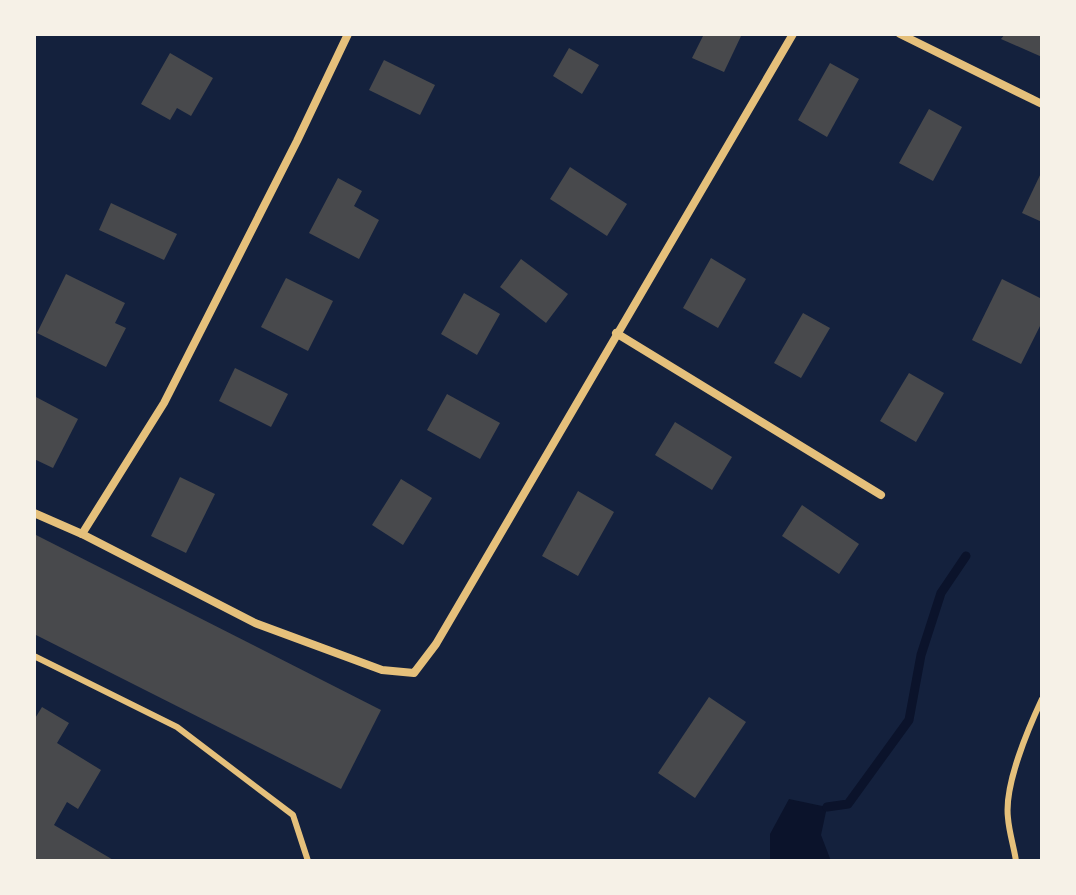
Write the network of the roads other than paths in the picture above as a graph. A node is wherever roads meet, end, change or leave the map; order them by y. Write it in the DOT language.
graph roads {
  1 [pos="348,34"];
  2 [pos="793,34"];
  3 [pos="900,34"];
  4 [pos="1042,104"];
  5 [pos="616,333"];
  6 [pos="881,495"];
  7 [pos="34,513"];
  8 [pos="82,534"];
  9 [pos="34,656"];
  10 [pos="1042,699"];
  11 [pos="308,861"];
  12 [pos="1016,861"];
  1 -- 8 [label="street"];
  2 -- 5 [label="street"];
  3 -- 4 [label="street"];
  5 -- 6 [label="street"];
  5 -- 8 [label="street"];
  7 -- 8 [label="street"];
  9 -- 11 [label="lane"];
  10 -- 12 [label="lane"];
}
